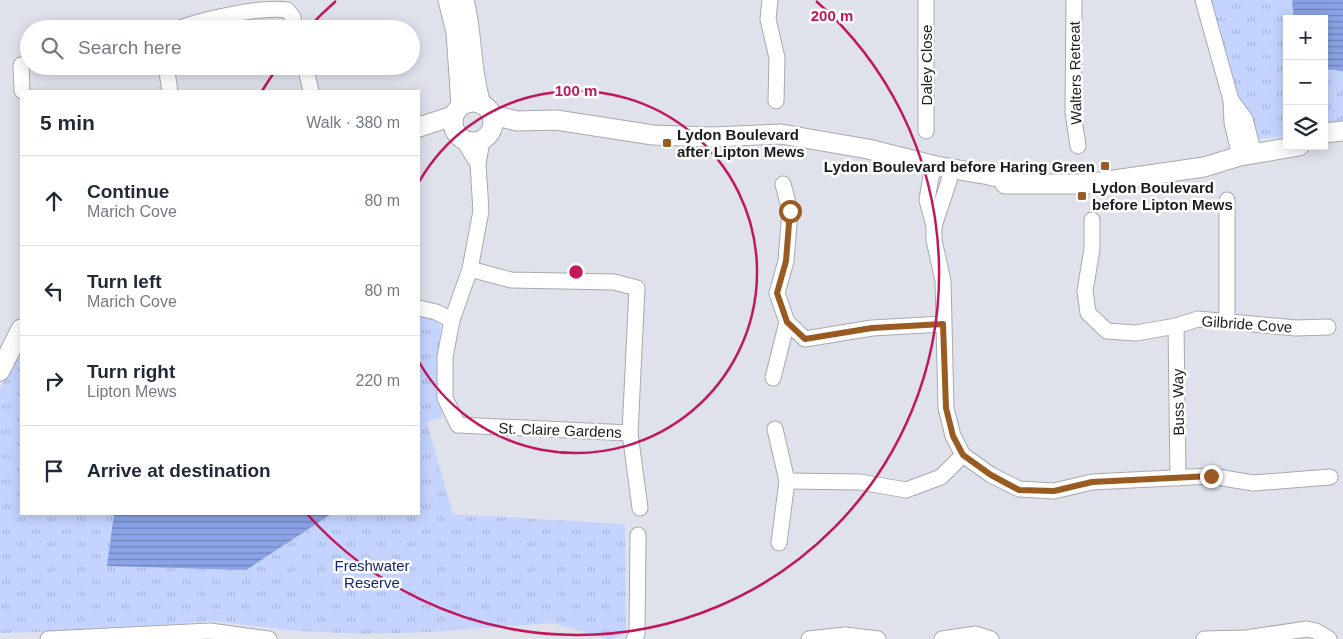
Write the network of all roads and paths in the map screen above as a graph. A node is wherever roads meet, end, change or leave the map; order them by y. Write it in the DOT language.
graph roads {
  1 [pos="448,0"];
  2 [pos="464,0"];
  3 [pos="770,0"];
  4 [pos="926,0"];
  5 [pos="1074,0"];
  6 [pos="1203,0"];
  7 [pos="217,20"];
  8 [pos="293,20"];
  9 [pos="21,75"];
  10 [pos="167,75"];
  11 [pos="307,75"];
  12 [pos="22,90"];
  13 [pos="170,90"];
  14 [pos="311,90"];
  15 [pos="776,101"];
  16 [pos="472,123"];
  17 [pos="425,126"];
  18 [pos="926,131"];
  19 [pos="1343,131"];
  20 [pos="1328,133"];
  21 [pos="1283,138"];
  22 [pos="1343,143"];
  23 [pos="1328,144"];
  24 [pos="1078,146"];
  25 [pos="1283,147"];
  26 [pos="1245,150"];
  27 [pos="942,173"];
  28 [pos="783,184"];
  29 [pos="1227,200"];
  30 [pos="1092,220"];
  31 [pos="470,269"];
  32 [pos="420,308"];
  33 [pos="452,320"];
  34 [pos="1227,320"];
  35 [pos="787,322"];
  36 [pos="943,324"];
  37 [pos="1176,326"];
  38 [pos="1328,327"];
  39 [pos="20,331"];
  40 [pos="0,371"];
  41 [pos="773,378"];
  42 [pos="775,429"];
  43 [pos="630,433"];
  44 [pos="963,455"];
  45 [pos="1330,477"];
  46 [pos="1178,478"];
  47 [pos="787,481"];
  48 [pos="640,508"];
  49 [pos="638,535"];
  50 [pos="778,543"];
  51 [pos="108,638"];
  52 [pos="48,639"];
  53 [pos="269,639"];
  54 [pos="634,639"];
  55 [pos="808,639"];
  56 [pos="878,639"];
  57 [pos="942,639"];
  58 [pos="991,639"];
  59 [pos="1204,639"];
  60 [pos="1329,639"];
  1 -- 16 [label="street"];
  2 -- 16 [label="street"];
  3 -- 15 [label="street"];
  4 -- 18 [label="street, Daley Close"];
  5 -- 24 [label="street, Walters Retreat"];
  6 -- 26 [label="street"];
  7 -- 8 [label="street"];
  9 -- 12 [label="street"];
  10 -- 13 [label="street"];
  11 -- 14 [label="street"];
  16 -- 17 [label="street"];
  16 -- 27 [label="street"];
  16 -- 31 [label="street, St. Claire Gardens"];
  19 -- 20 [label="street"];
  21 -- 26 [label="street"];
  22 -- 23 [label="street"];
  25 -- 26 [label="street"];
  26 -- 27 [label="street"];
  27 -- 36 [label="street"];
  28 -- 35 [label="street"];
  29 -- 34 [label="street"];
  30 -- 37 [label="street, Gilbride Cove"];
  31 -- 33 [label="street, St. Claire Gardens"];
  31 -- 43 [label="street, St. Claire Gardens"];
  32 -- 33 [label="street"];
  33 -- 43 [label="street, St. Claire Gardens"];
  34 -- 37 [label="street, Gilbride Cove"];
  34 -- 38 [label="street, Gilbride Cove"];
  35 -- 36 [label="street"];
  35 -- 41 [label="street"];
  36 -- 44 [label="street"];
  37 -- 46 [label="street, Buss Way"];
  39 -- 40 [label="street"];
  42 -- 47 [label="street"];
  43 -- 48 [label="street"];
  44 -- 46 [label="street"];
  44 -- 47 [label="street"];
  45 -- 46 [label="street"];
  47 -- 50 [label="street"];
  49 -- 54 [label="street"];
  51 -- 52 [label="street"];
  51 -- 53 [label="street"];
  55 -- 56 [label="street"];
  57 -- 58 [label="street"];
  59 -- 60 [label="street"];
}
